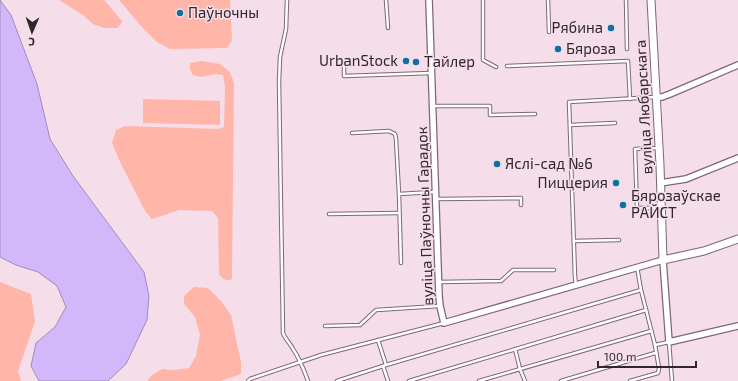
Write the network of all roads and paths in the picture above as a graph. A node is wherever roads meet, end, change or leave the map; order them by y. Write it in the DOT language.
graph roads {
  1 [pos="286,0"];
  2 [pos="386,0"];
  3 [pos="429,0"];
  4 [pos="483,0"];
  5 [pos="548,0"];
  6 [pos="626,0"];
  7 [pos="651,0"];
  8 [pos="388,28"];
  9 [pos="549,32"];
  10 [pos="627,50"];
  11 [pos="344,64"];
  12 [pos="738,65"];
  13 [pos="507,66"];
  14 [pos="496,68"];
  15 [pos="431,73"];
  16 [pos="656,97"];
  17 [pos="630,99"];
  18 [pos="432,106"];
  19 [pos="535,114"];
  20 [pos="615,123"];
  21 [pos="570,125"];
  22 [pos="352,133"];
  23 [pos="659,148"];
  24 [pos="738,158"];
  25 [pos="660,183"];
  26 [pos="436,192"];
  27 [pos="399,194"];
  28 [pos="436,199"];
  29 [pos="521,205"];
  30 [pos="661,208"];
  31 [pos="399,212"];
  32 [pos="329,214"];
  33 [pos="738,239"];
  34 [pos="619,240"];
  35 [pos="574,241"];
  36 [pos="663,260"];
  37 [pos="401,263"];
  38 [pos="636,267"];
  39 [pos="554,270"];
  40 [pos="438,282"];
  41 [pos="576,285"];
  42 [pos="641,290"];
  43 [pos="440,306"];
  44 [pos="646,310"];
  45 [pos="444,323"];
  46 [pos="325,326"];
  47 [pos="738,326"];
  48 [pos="651,331"];
  49 [pos="378,340"];
  50 [pos="669,342"];
  51 [pos="655,345"];
  52 [pos="515,349"];
  53 [pos="655,353"];
  54 [pos="301,362"];
  55 [pos="384,366"];
  56 [pos="520,369"];
  57 [pos="248,381"];
  58 [pos="308,381"];
  59 [pos="337,381"];
  60 [pos="388,381"];
  61 [pos="409,381"];
  62 [pos="479,381"];
  63 [pos="525,381"];
  64 [pos="561,381"];
  65 [pos="630,381"];
  66 [pos="672,381"];
  1 -- 54 [label="lane"];
  2 -- 8 [label="lane"];
  3 -- 15 [label="street, вуліца Паўночны Гарадок"];
  4 -- 14 [label="lane"];
  5 -- 9 [label="lane"];
  6 -- 10 [label="lane"];
  7 -- 16 [label="street, вуліца Любарскага"];
  11 -- 15 [label="lane"];
  12 -- 16 [label="street"];
  13 -- 17 [label="lane"];
  15 -- 18 [label="street, вуліца Паўночны Гарадок"];
  16 -- 17 [label="lane"];
  16 -- 23 [label="street, вуліца Любарскага"];
  17 -- 21 [label="lane"];
  18 -- 19 [label="lane"];
  18 -- 26 [label="street, вуліца Паўночны Гарадок"];
  20 -- 21 [label="lane"];
  21 -- 35 [label="lane"];
  22 -- 27 [label="lane"];
  23 -- 25 [label="street, вуліца Любарскага"];
  23 -- 30 [label="lane"];
  24 -- 25 [label="street"];
  25 -- 30 [label="street, вуліца Любарскага"];
  26 -- 27 [label="lane"];
  26 -- 28 [label="street, вуліца Паўночны Гарадок"];
  27 -- 31 [label="lane"];
  28 -- 29 [label="lane"];
  28 -- 40 [label="street, вуліца Паўночны Гарадок"];
  30 -- 36 [label="street, вуліца Любарскага"];
  31 -- 32 [label="lane"];
  31 -- 37 [label="lane"];
  33 -- 36 [label="street"];
  34 -- 35 [label="lane"];
  35 -- 41 [label="lane"];
  36 -- 38 [label="street, вуліца Паўночны Гарадок"];
  36 -- 50 [label="street"];
  38 -- 41 [label="street, вуліца Паўночны Гарадок"];
  38 -- 42 [label="lane"];
  39 -- 40 [label="lane"];
  40 -- 43 [label="street, вуліца Паўночны Гарадок"];
  41 -- 45 [label="street, вуліца Паўночны Гарадок"];
  42 -- 44 [label="lane"];
  42 -- 55 [label="lane"];
  43 -- 45 [label="street, вуліца Паўночны Гарадок"];
  43 -- 46 [label="lane"];
  44 -- 48 [label="lane"];
  44 -- 52 [label="lane"];
  45 -- 49 [label="lane"];
  47 -- 50 [label="street"];
  48 -- 51 [label="lane"];
  48 -- 56 [label="lane"];
  49 -- 54 [label="lane"];
  49 -- 55 [label="lane"];
  50 -- 51 [label="lane"];
  50 -- 66 [label="lane"];
  51 -- 53 [label="lane"];
  52 -- 56 [label="lane"];
  52 -- 61 [label="lane"];
  53 -- 64 [label="lane"];
  53 -- 65 [label="lane"];
  54 -- 57 [label="lane"];
  54 -- 58 [label="lane"];
  55 -- 59 [label="lane"];
  55 -- 60 [label="lane"];
  56 -- 62 [label="lane"];
  56 -- 63 [label="lane"];
}
